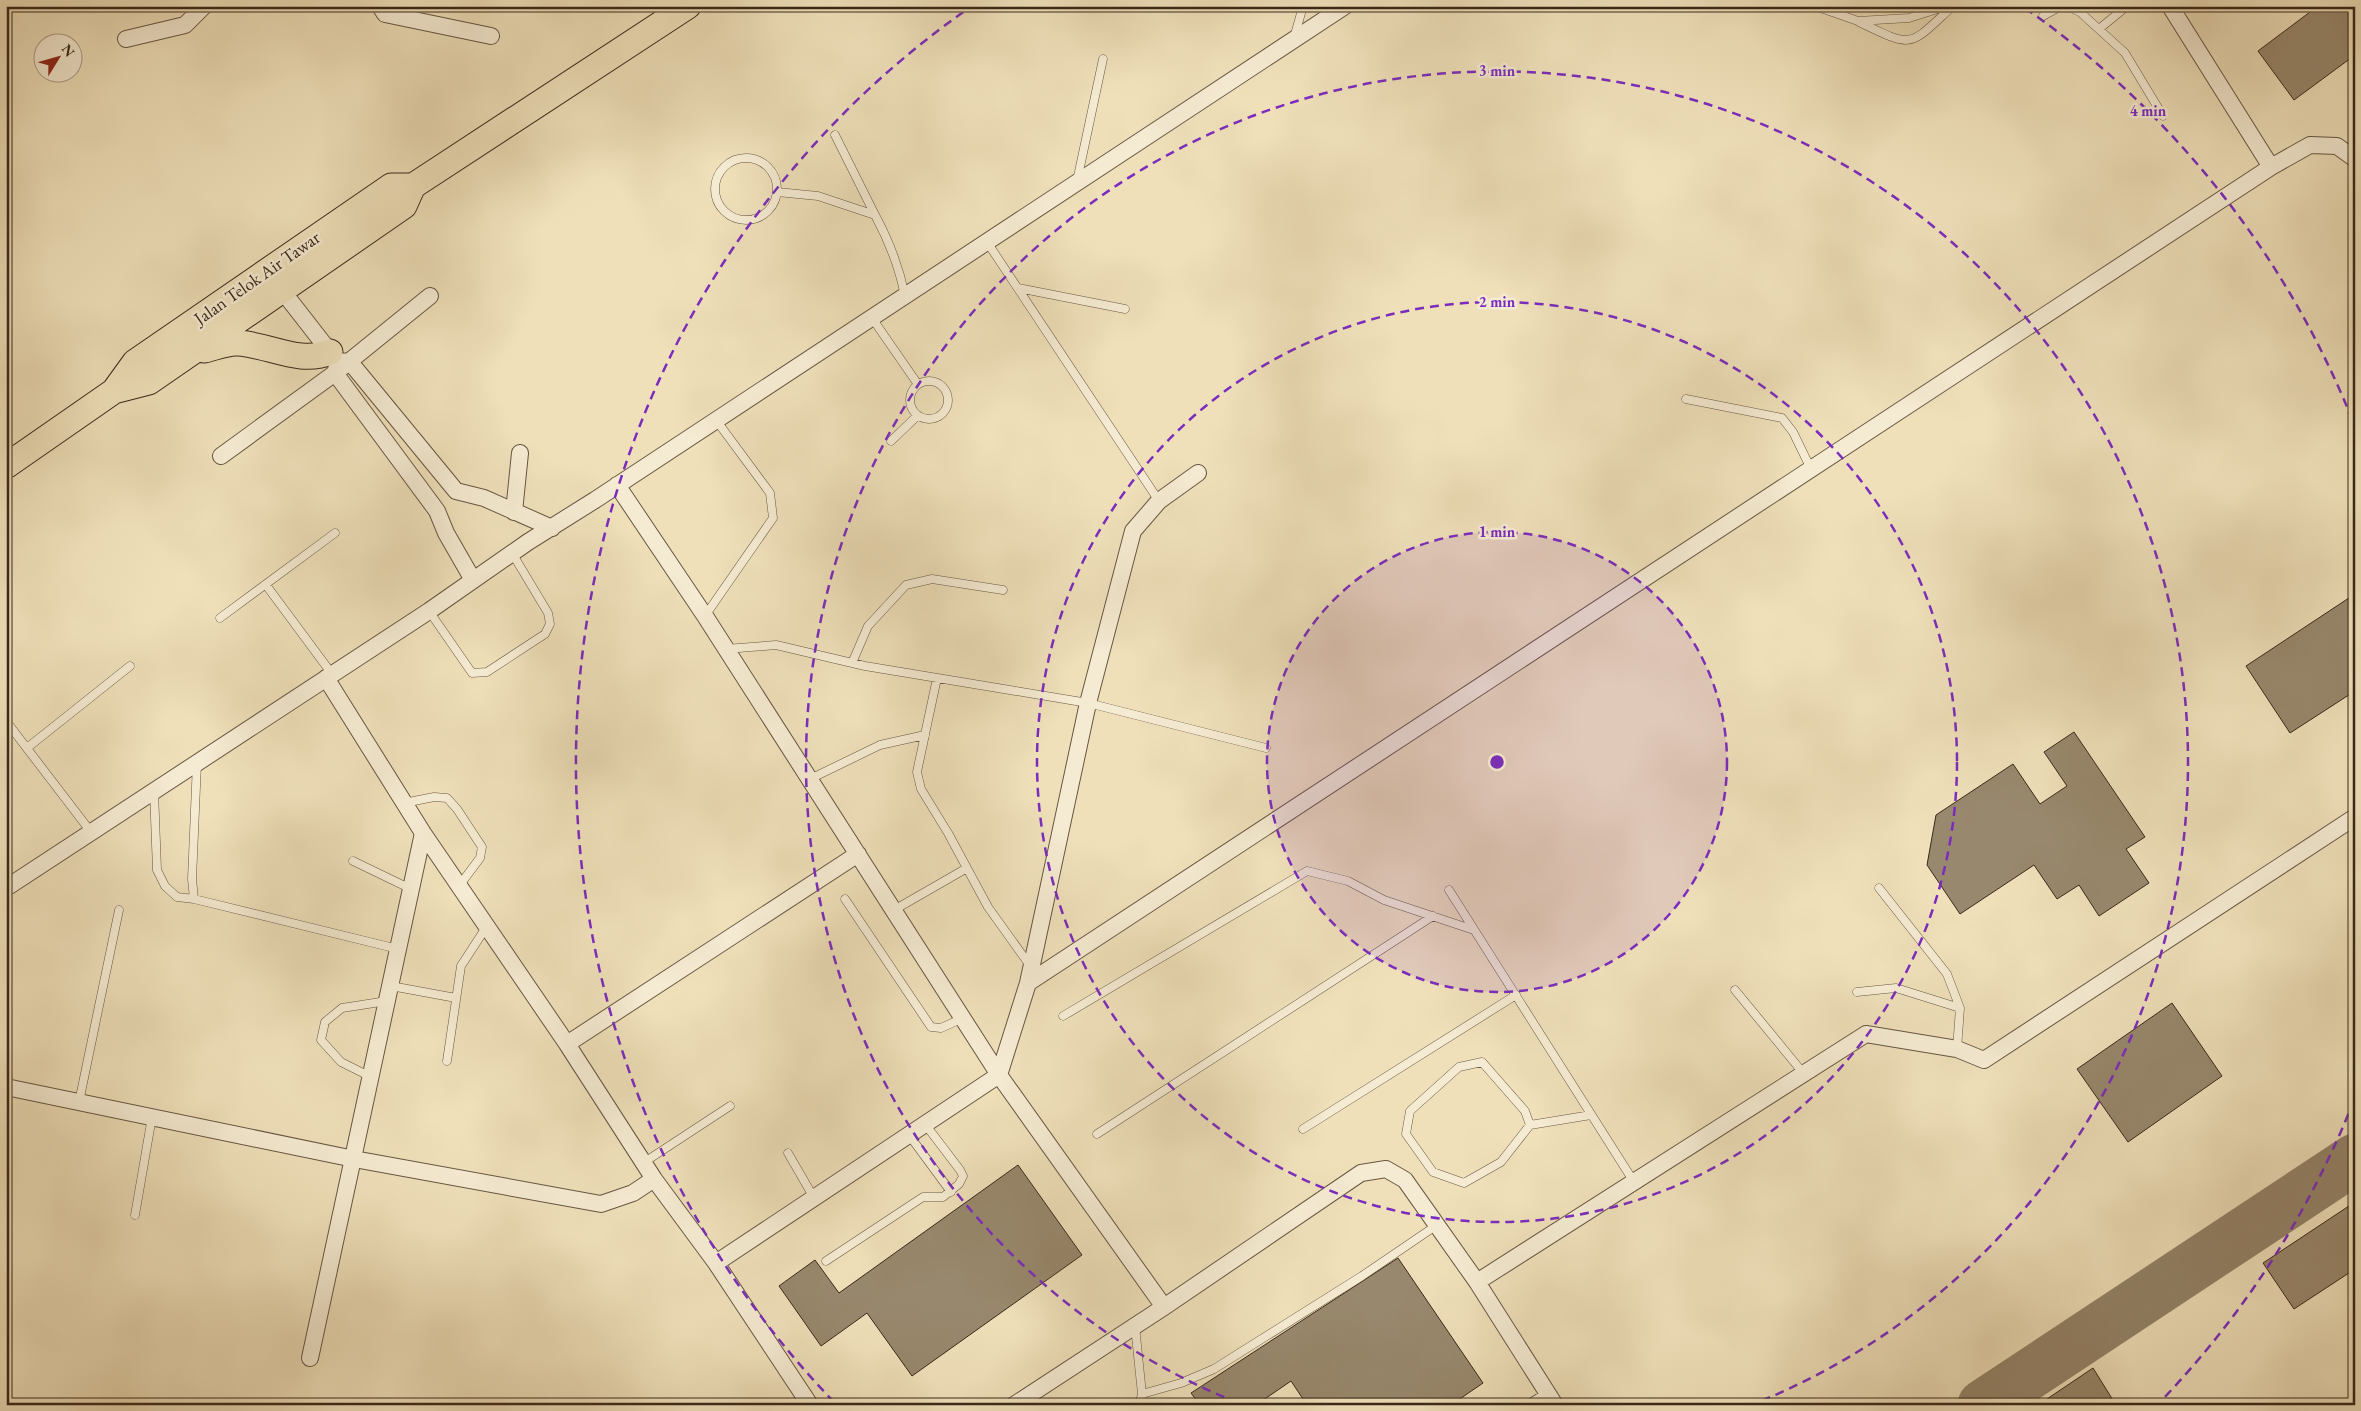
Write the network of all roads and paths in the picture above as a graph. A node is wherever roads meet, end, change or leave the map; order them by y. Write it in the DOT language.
graph roads {
  1 [pos="204,6"];
  2 [pos="380,6"];
  3 [pos="688,6"];
  4 [pos="1303,6"];
  5 [pos="1345,6"];
  6 [pos="1815,6"];
  7 [pos="1947,6"];
  8 [pos="1953,6"];
  9 [pos="2061,6"];
  10 [pos="2067,6"];
  11 [pos="2126,6"];
  12 [pos="2170,6"];
  13 [pos="2043,16"];
  14 [pos="1858,21"];
  15 [pos="2099,29"];
  16 [pos="491,36"];
  17 [pos="126,39"];
  18 [pos="1294,40"];
  19 [pos="1102,60"];
  20 [pos="2163,116"];
  21 [pos="835,135"];
  22 [pos="2355,159"];
  23 [pos="2271,167"];
  24 [pos="1076,183"];
  25 [pos="413,186"];
  26 [pos="777,192"];
  27 [pos="875,215"];
  28 [pos="988,242"];
  29 [pos="267,271"];
  30 [pos="1018,288"];
  31 [pos="283,291"];
  32 [pos="430,296"];
  33 [pos="905,296"];
  34 [pos="1125,309"];
  35 [pos="872,318"];
  36 [pos="192,353"];
  37 [pos="338,362"];
  38 [pos="918,383"];
  39 [pos="114,391"];
  40 [pos="1686,399"];
  41 [pos="917,416"];
  42 [pos="716,420"];
  43 [pos="891,441"];
  44 [pos="520,453"];
  45 [pos="221,456"];
  46 [pos="6,466"];
  47 [pos="1811,469"];
  48 [pos="1198,473"];
  49 [pos="617,485"];
  50 [pos="456,491"];
  51 [pos="1159,501"];
  52 [pos="438,511"];
  53 [pos="514,512"];
  54 [pos="552,528"];
  55 [pos="335,533"];
  56 [pos="512,553"];
  57 [pos="472,580"];
  58 [pos="266,585"];
  59 [pos="1004,590"];
  60 [pos="430,610"];
  61 [pos="705,616"];
  62 [pos="220,618"];
  63 [pos="726,649"];
  64 [pos="852,663"];
  65 [pos="130,666"];
  66 [pos="329,676"];
  67 [pos="937,678"];
  68 [pos="1088,703"];
  69 [pos="6,721"];
  70 [pos="925,735"];
  71 [pos="27,748"];
  72 [pos="1266,748"];
  73 [pos="197,762"];
  74 [pos="810,779"];
  75 [pos="154,791"];
  76 [pos="404,803"];
  77 [pos="2355,817"];
  78 [pos="90,832"];
  79 [pos="423,833"];
  80 [pos="858,854"];
  81 [pos="353,861"];
  82 [pos="967,868"];
  83 [pos="459,886"];
  84 [pos="6,888"];
  85 [pos="1879,888"];
  86 [pos="411,889"];
  87 [pos="1449,890"];
  88 [pos="194,899"];
  89 [pos="845,899"];
  90 [pos="119,910"];
  91 [pos="894,910"];
  92 [pos="1433,916"];
  93 [pos="487,926"];
  94 [pos="1474,930"];
  95 [pos="398,949"];
  96 [pos="1030,976"];
  97 [pos="1735,990"];
  98 [pos="1857,992"];
  99 [pos="389,993"];
  100 [pos="1516,995"];
  101 [pos="456,998"];
  102 [pos="1960,1008"];
  103 [pos="1062,1016"];
  104 [pos="963,1018"];
  105 [pos="567,1044"];
  106 [pos="1957,1049"];
  107 [pos="447,1061"];
  108 [pos="1804,1074"];
  109 [pos="999,1075"];
  110 [pos="371,1077"];
  111 [pos="6,1087"];
  112 [pos="79,1102"];
  113 [pos="730,1106"];
  114 [pos="1591,1115"];
  115 [pos="152,1117"];
  116 [pos="925,1124"];
  117 [pos="1530,1125"];
  118 [pos="1303,1129"];
  119 [pos="1097,1134"];
  120 [pos="909,1135"];
  121 [pos="788,1153"];
  122 [pos="354,1159"];
  123 [pos="643,1163"];
  124 [pos="654,1179"];
  125 [pos="1634,1182"];
  126 [pos="951,1192"];
  127 [pos="814,1198"];
  128 [pos="135,1215"];
  129 [pos="1437,1225"];
  130 [pos="826,1261"];
  131 [pos="716,1263"];
  132 [pos="1478,1282"];
  133 [pos="1164,1307"];
  134 [pos="1135,1326"];
  135 [pos="310,1358"];
  136 [pos="1142,1394"];
  137 [pos="1552,1400"];
  138 [pos="810,1405"];
  139 [pos="1014,1405"];
  140 [pos="1139,1405"];
  141 [pos="1535,1405"];
  1 -- 17 [label="street"];
  2 -- 16 [label="street"];
  3 -- 25 [label="main road, Jalan Telok Air Tawar"];
  4 -- 18 [label="lane"];
  5 -- 18 [label="street"];
  6 -- 14 [label="lane"];
  7 -- 14 [label="lane"];
  8 -- 14 [label="lane"];
  9 -- 13 [label="lane"];
  10 -- 15 [label="lane"];
  11 -- 15 [label="lane"];
  12 -- 23 [label="street"];
  15 -- 20 [label="lane"];
  18 -- 24 [label="street"];
  19 -- 24 [label="lane"];
  21 -- 27 [label="lane"];
  22 -- 23 [label="street"];
  23 -- 47 [label="street"];
  24 -- 28 [label="street"];
  25 -- 29 [label="main road, Jalan Telok Air Tawar"];
  25 -- 31 [label="main road, Jalan Telok Air Tawar"];
  26 -- 26 [label="lane"];
  26 -- 27 [label="lane"];
  27 -- 33 [label="lane"];
  28 -- 30 [label="lane"];
  28 -- 33 [label="street"];
  29 -- 31 [label="street"];
  29 -- 39 [label="main road, Jalan Telok Air Tawar"];
  30 -- 34 [label="lane"];
  30 -- 51 [label="lane"];
  31 -- 36 [label="main road, Jalan Telok Air Tawar"];
  31 -- 37 [label="street"];
  32 -- 37 [label="street"];
  33 -- 35 [label="street"];
  35 -- 38 [label="lane"];
  35 -- 42 [label="street"];
  36 -- 37 [label="main road"];
  36 -- 39 [label="main road, Jalan Telok Air Tawar"];
  37 -- 45 [label="street"];
  37 -- 50 [label="street"];
  37 -- 52 [label="street"];
  38 -- 41 [label="lane"];
  38 -- 41 [label="lane"];
  39 -- 46 [label="main road, Jalan Telok Air Tawar"];
  40 -- 47 [label="lane"];
  41 -- 43 [label="lane"];
  42 -- 49 [label="street"];
  42 -- 61 [label="lane"];
  44 -- 53 [label="street"];
  47 -- 96 [label="street"];
  48 -- 51 [label="street"];
  49 -- 54 [label="street"];
  49 -- 61 [label="street"];
  50 -- 52 [label="street"];
  50 -- 53 [label="street"];
  51 -- 68 [label="street"];
  52 -- 57 [label="street"];
  53 -- 54 [label="street"];
  54 -- 56 [label="street"];
  55 -- 58 [label="lane"];
  56 -- 57 [label="street"];
  56 -- 60 [label="lane"];
  57 -- 60 [label="street"];
  58 -- 62 [label="lane"];
  58 -- 66 [label="lane"];
  59 -- 64 [label="lane"];
  60 -- 66 [label="street"];
  61 -- 63 [label="street"];
  63 -- 64 [label="lane"];
  63 -- 74 [label="street"];
  64 -- 67 [label="lane"];
  65 -- 71 [label="lane"];
  66 -- 73 [label="street"];
  66 -- 76 [label="street"];
  67 -- 68 [label="lane"];
  67 -- 70 [label="lane"];
  68 -- 72 [label="lane"];
  68 -- 96 [label="street"];
  69 -- 71 [label="lane"];
  70 -- 74 [label="lane"];
  70 -- 82 [label="lane"];
  71 -- 78 [label="lane"];
  73 -- 75 [label="street"];
  73 -- 88 [label="lane"];
  74 -- 80 [label="street"];
  75 -- 78 [label="street"];
  75 -- 88 [label="lane"];
  76 -- 79 [label="street"];
  76 -- 83 [label="lane"];
  77 -- 106 [label="street"];
  78 -- 84 [label="street"];
  79 -- 83 [label="street"];
  79 -- 86 [label="street"];
  80 -- 91 [label="street"];
  80 -- 105 [label="street"];
  81 -- 86 [label="lane"];
  82 -- 91 [label="lane"];
  82 -- 96 [label="lane"];
  83 -- 93 [label="street"];
  85 -- 102 [label="lane"];
  86 -- 95 [label="street"];
  87 -- 94 [label="lane"];
  88 -- 95 [label="lane"];
  89 -- 104 [label="lane"];
  90 -- 112 [label="lane"];
  91 -- 104 [label="street"];
  92 -- 94 [label="lane"];
  92 -- 103 [label="lane"];
  92 -- 119 [label="lane"];
  93 -- 101 [label="lane"];
  93 -- 105 [label="street"];
  94 -- 100 [label="lane"];
  95 -- 99 [label="street"];
  96 -- 109 [label="street"];
  97 -- 108 [label="lane"];
  98 -- 102 [label="lane"];
  99 -- 101 [label="lane"];
  99 -- 110 [label="street"];
  99 -- 110 [label="lane"];
  100 -- 114 [label="lane"];
  100 -- 118 [label="lane"];
  101 -- 107 [label="lane"];
  102 -- 106 [label="lane"];
  104 -- 109 [label="street"];
  105 -- 123 [label="street"];
  106 -- 108 [label="street"];
  108 -- 125 [label="street"];
  109 -- 116 [label="street"];
  109 -- 133 [label="street"];
  110 -- 122 [label="street"];
  111 -- 112 [label="street"];
  112 -- 115 [label="street"];
  113 -- 123 [label="lane"];
  114 -- 117 [label="lane"];
  114 -- 125 [label="lane"];
  115 -- 122 [label="street"];
  115 -- 128 [label="lane"];
  116 -- 120 [label="street"];
  116 -- 126 [label="lane"];
  117 -- 117 [label="lane"];
  120 -- 126 [label="lane"];
  120 -- 127 [label="street"];
  121 -- 127 [label="lane"];
  122 -- 124 [label="street"];
  122 -- 135 [label="street"];
  123 -- 124 [label="street"];
  124 -- 131 [label="street"];
  125 -- 132 [label="street"];
  126 -- 130 [label="lane"];
  127 -- 131 [label="street"];
  129 -- 132 [label="street"];
  129 -- 133 [label="street"];
  129 -- 136 [label="lane"];
  131 -- 138 [label="street"];
  132 -- 137 [label="street"];
  133 -- 134 [label="street"];
  134 -- 136 [label="lane"];
  134 -- 139 [label="street"];
  136 -- 140 [label="lane"];
  137 -- 141 [label="street"];
}
